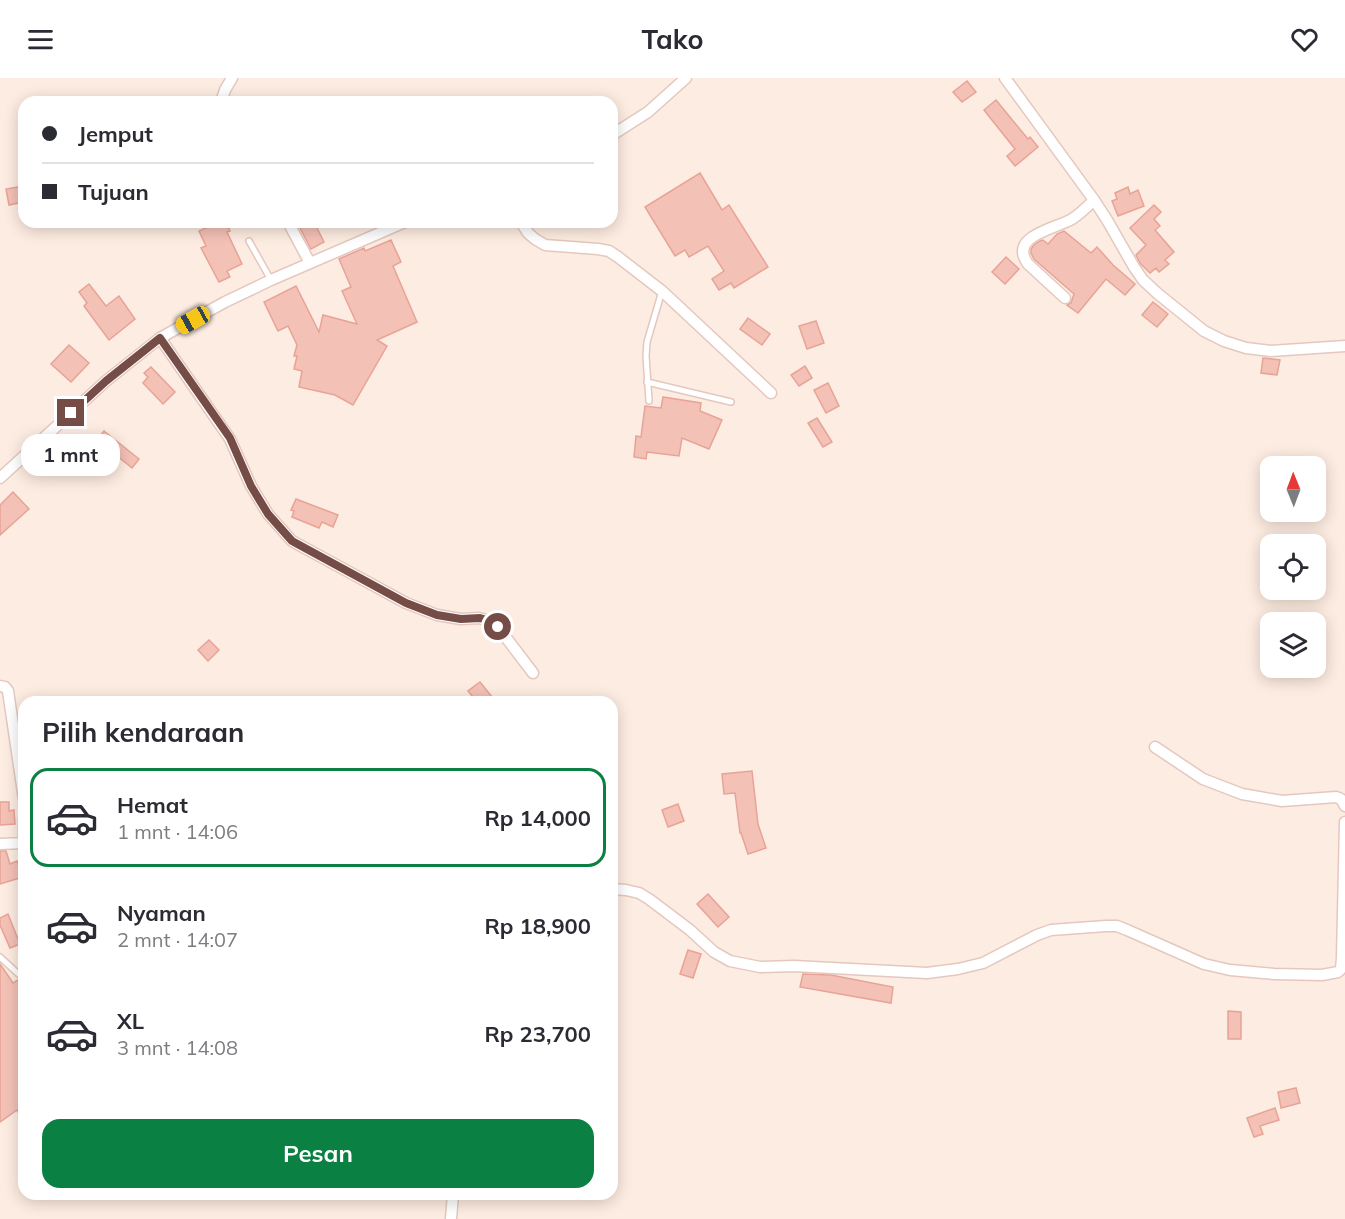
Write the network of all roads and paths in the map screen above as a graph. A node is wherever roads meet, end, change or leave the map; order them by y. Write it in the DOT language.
graph roads {
  1 [pos="232,78"];
  2 [pos="686,78"];
  3 [pos="1005,78"];
  4 [pos="223,96"];
  5 [pos="618,131"];
  6 [pos="1094,200"];
  7 [pos="291,228"];
  8 [pos="391,228"];
  9 [pos="525,228"];
  10 [pos="249,241"];
  11 [pos="310,263"];
  12 [pos="271,280"];
  13 [pos="662,291"];
  14 [pos="1065,298"];
  15 [pos="160,338"];
  16 [pos="1345,346"];
  17 [pos="647,382"];
  18 [pos="771,393"];
  19 [pos="649,401"];
  20 [pos="731,402"];
  21 [pos="0,478"];
  22 [pos="532,673"];
  23 [pos="0,686"];
  24 [pos="1155,747"];
  25 [pos="18,758"];
  26 [pos="1345,806"];
  27 [pos="1345,822"];
  28 [pos="18,843"];
  29 [pos="0,844"];
  30 [pos="618,890"];
  31 [pos="0,957"];
  32 [pos="18,974"];
  33 [pos="453,1200"];
  34 [pos="451,1219"];
  1 -- 4 [label="street"];
  2 -- 5 [label="street"];
  3 -- 6 [label="street"];
  6 -- 14 [label="street"];
  6 -- 16 [label="street"];
  7 -- 11 [label="street"];
  8 -- 11 [label="street"];
  9 -- 13 [label="street"];
  10 -- 12 [label="lane"];
  11 -- 12 [label="street"];
  12 -- 15 [label="street"];
  13 -- 17 [label="lane"];
  13 -- 18 [label="street"];
  15 -- 21 [label="street"];
  15 -- 22 [label="street"];
  17 -- 19 [label="lane"];
  17 -- 20 [label="lane"];
  23 -- 25 [label="street"];
  24 -- 26 [label="street"];
  27 -- 30 [label="street"];
  28 -- 29 [label="street"];
  31 -- 32 [label="lane"];
  33 -- 34 [label="street"];
}
